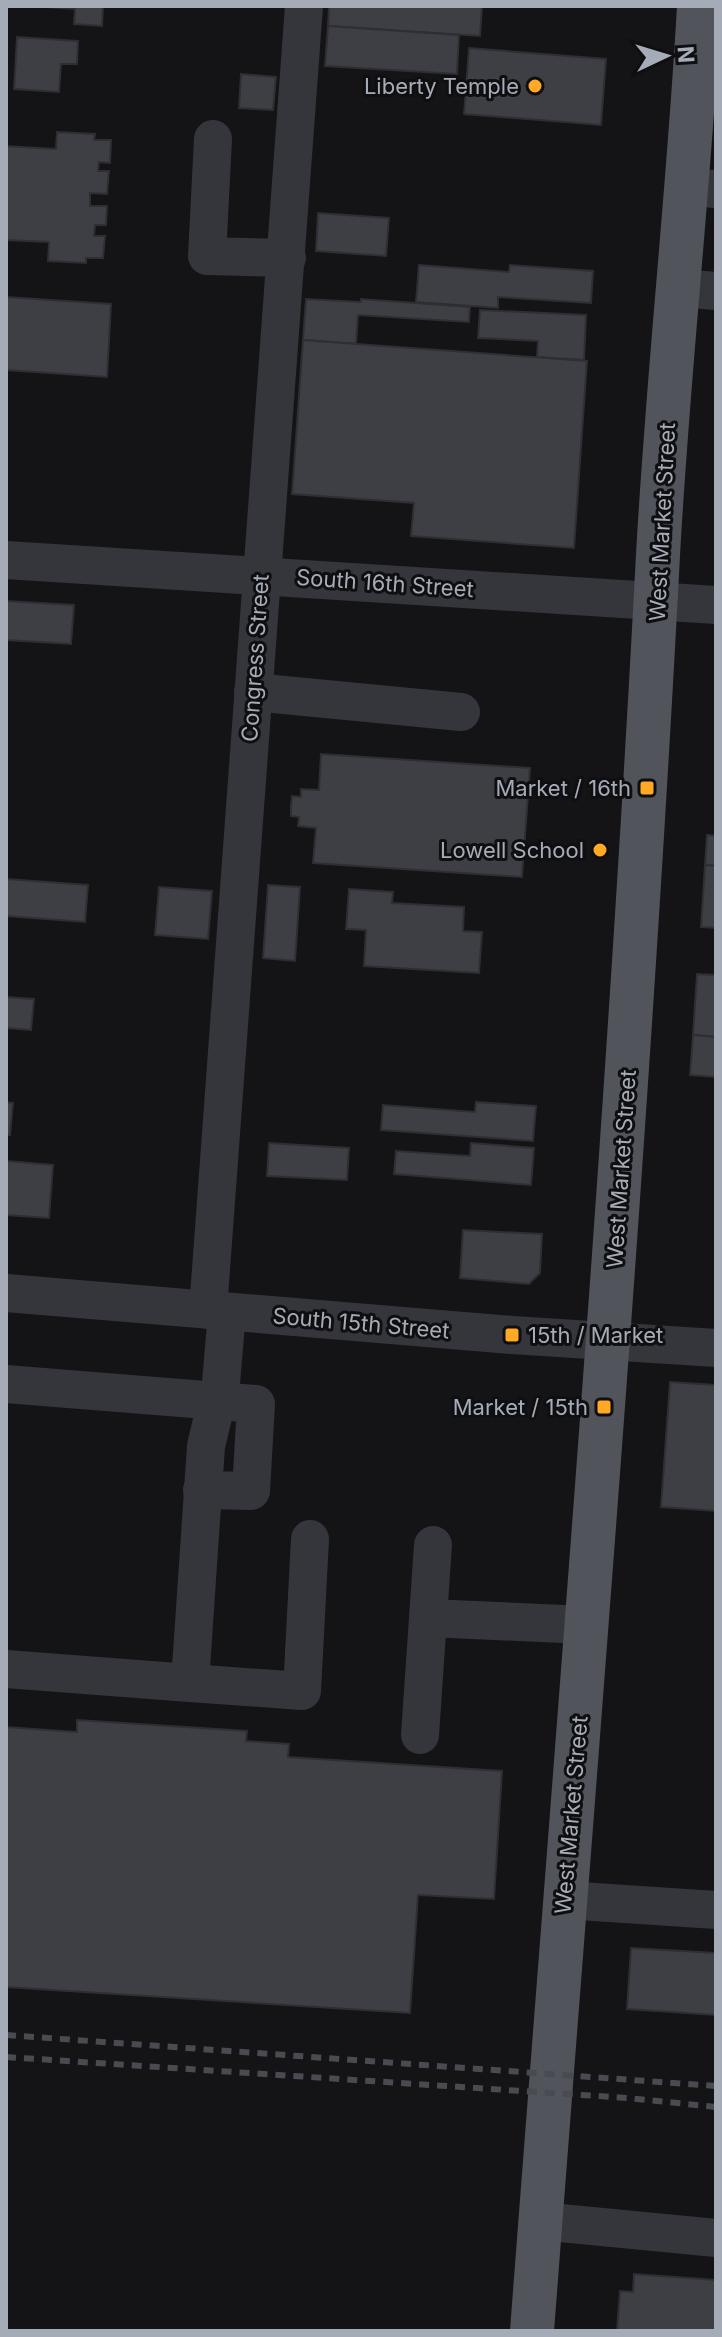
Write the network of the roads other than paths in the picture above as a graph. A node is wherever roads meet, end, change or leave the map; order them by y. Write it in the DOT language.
graph roads {
  1 [pos="304,6"];
  2 [pos="699,6"];
  3 [pos="213,139"];
  4 [pos="700,188"];
  5 [pos="287,258"];
  6 [pos="696,290"];
  7 [pos="6,560"];
  8 [pos="262,575"];
  9 [pos="657,601"];
  10 [pos="716,605"];
  11 [pos="253,692"];
  12 [pos="461,712"];
  13 [pos="6,1293"];
  14 [pos="218,1311"];
  15 [pos="609,1341"];
  16 [pos="716,1348"];
  17 [pos="6,1384"];
  18 [pos="216,1401"];
  19 [pos="310,1539"];
  20 [pos="433,1545"];
  21 [pos="428,1618"];
  22 [pos="586,1625"];
  23 [pos="6,1669"];
  24 [pos="190,1683"];
  25 [pos="420,1735"];
  26 [pos="564,1900"];
  27 [pos="716,1910"];
  28 [pos="540,2221"];
  29 [pos="716,2238"];
  30 [pos="532,2331"];
  1 -- 5 [label="street, Congress Street"];
  2 -- 4 [label="main road, West Market Street"];
  3 -- 5 [label="street"];
  4 -- 6 [label="main road, West Market Street"];
  5 -- 8 [label="street, Congress Street"];
  6 -- 9 [label="main road, West Market Street"];
  7 -- 8 [label="street, South 16th Street"];
  8 -- 9 [label="street, South 16th Street"];
  8 -- 11 [label="street, Congress Street"];
  9 -- 10 [label="street, South 16th Street"];
  9 -- 15 [label="main road, West Market Street"];
  11 -- 12 [label="street"];
  11 -- 14 [label="street, Congress Street"];
  13 -- 14 [label="street, South 15th Street"];
  14 -- 15 [label="street, South 15th Street"];
  14 -- 18 [label="street, Congress Street"];
  15 -- 16 [label="street, South 15th Street"];
  15 -- 22 [label="main road, West Market Street"];
  17 -- 18 [label="street"];
  18 -- 24 [label="street, Congress Street"];
  19 -- 24 [label="street"];
  20 -- 21 [label="street"];
  21 -- 22 [label="street"];
  21 -- 25 [label="street"];
  22 -- 26 [label="main road, West Market Street"];
  23 -- 24 [label="street"];
  26 -- 27 [label="street"];
  26 -- 28 [label="main road, West Market Street"];
  28 -- 29 [label="street"];
  28 -- 30 [label="main road, West Market Street"];
}
